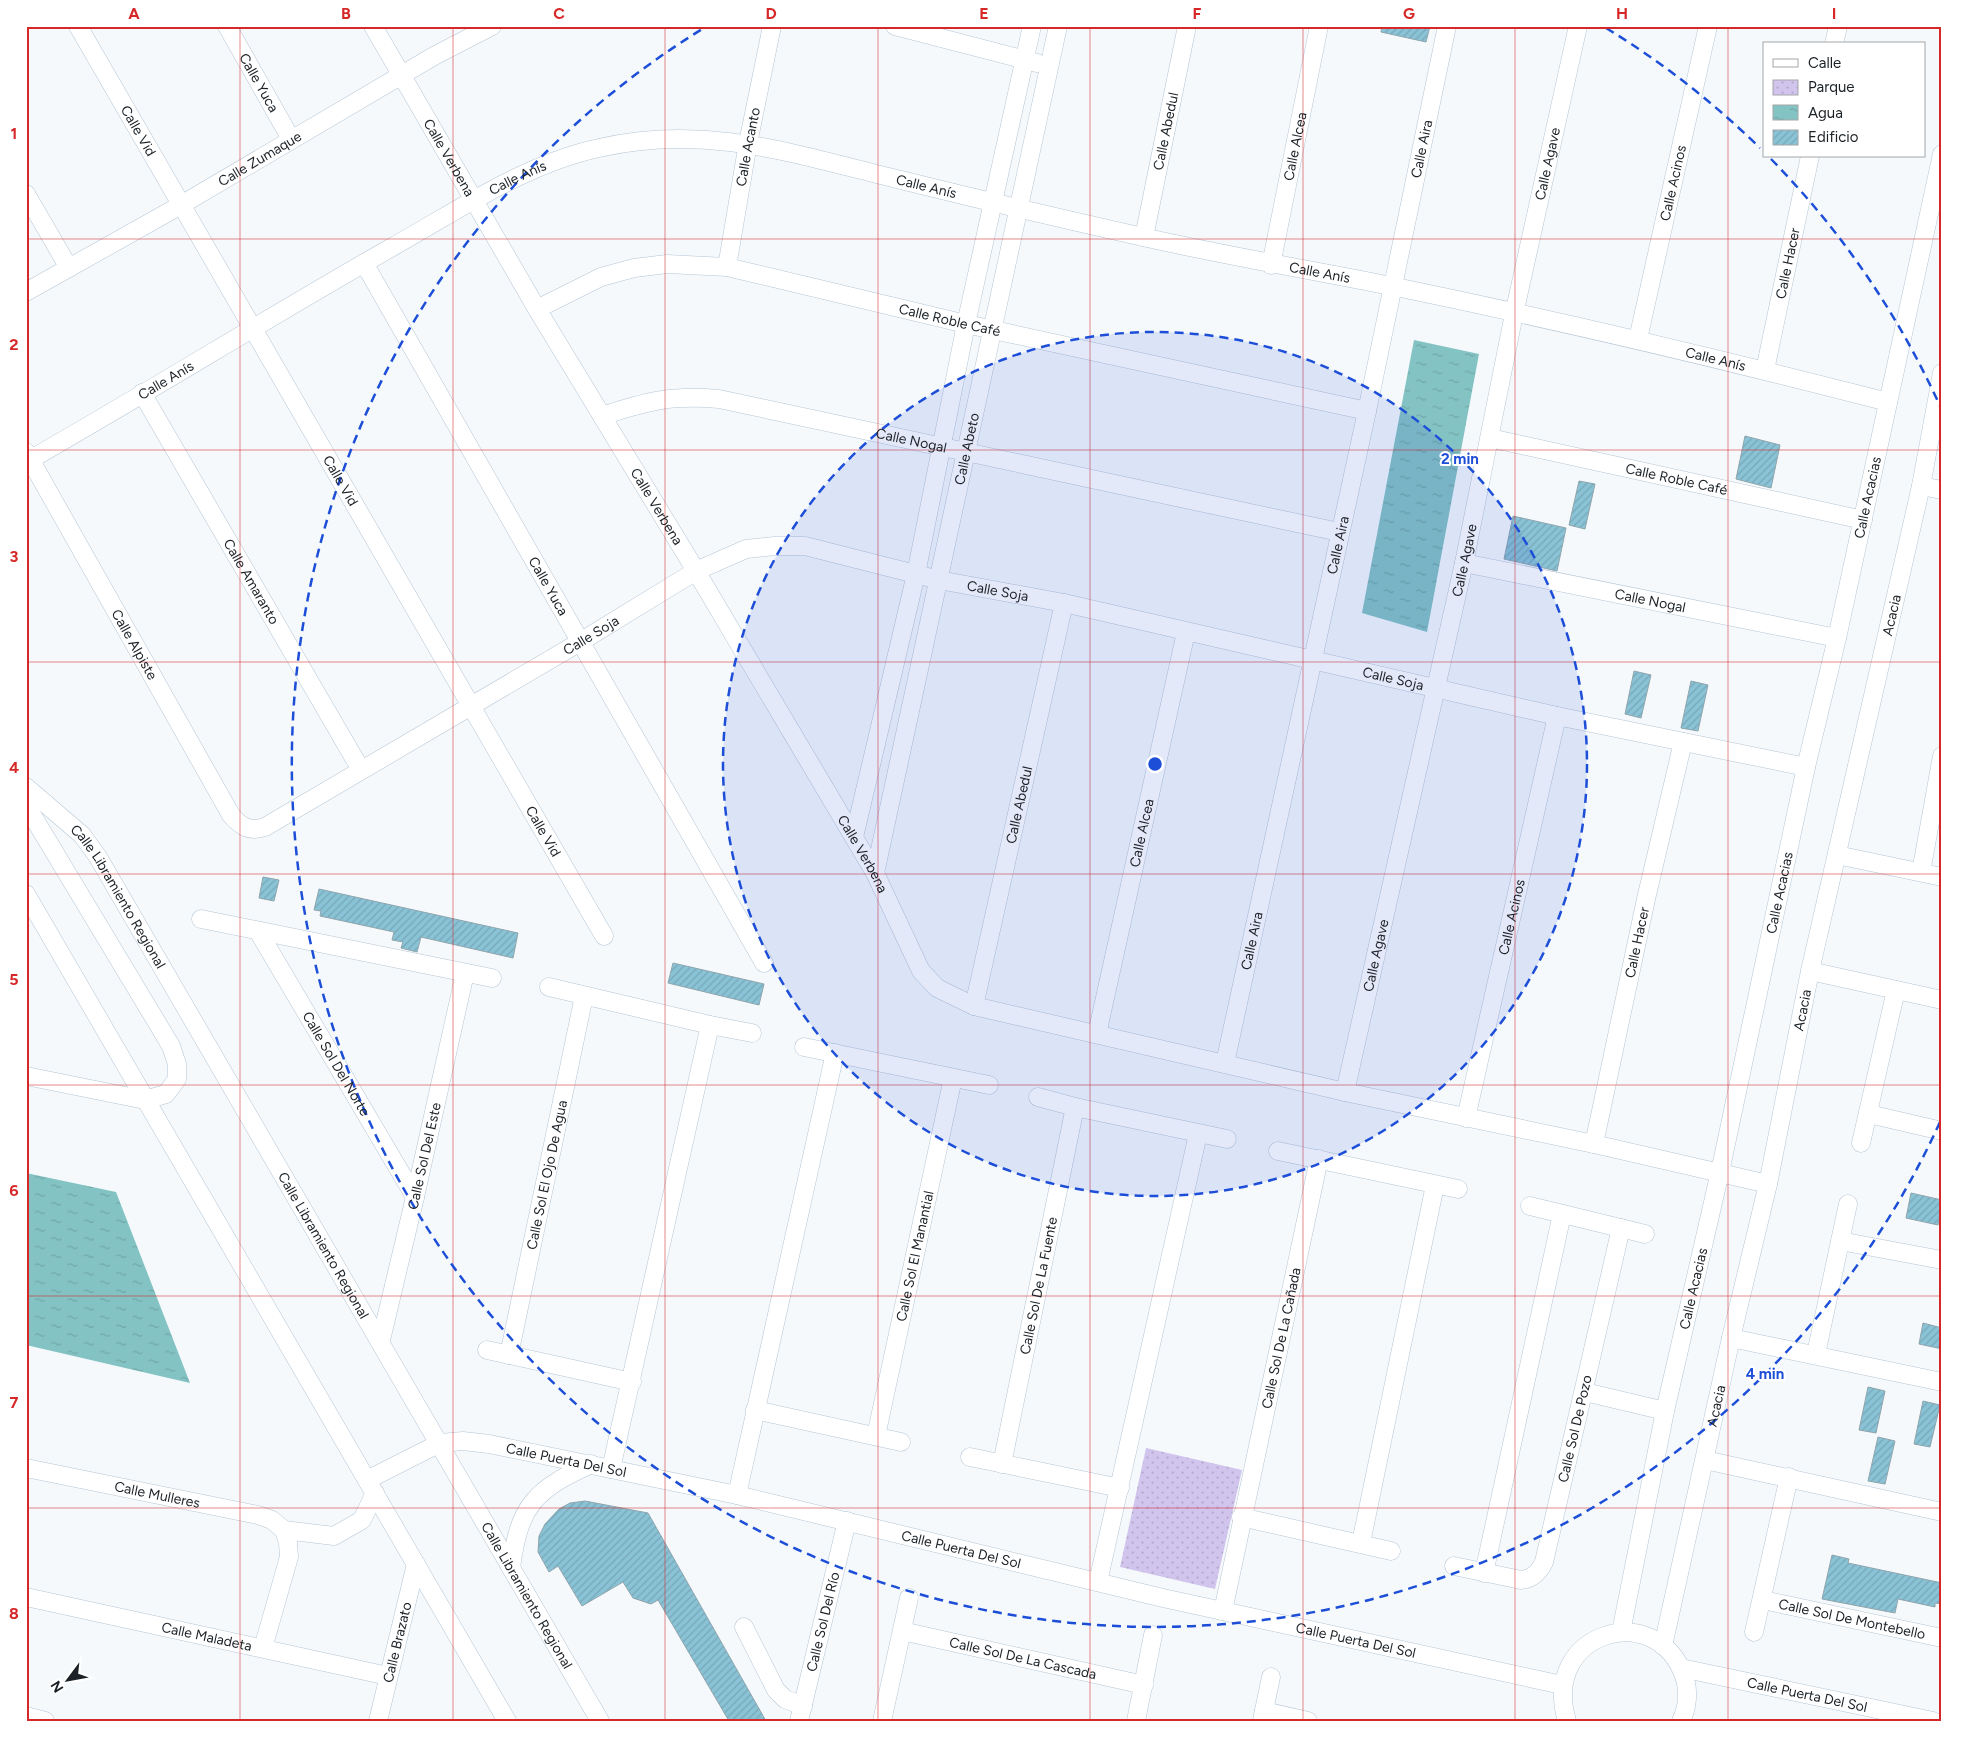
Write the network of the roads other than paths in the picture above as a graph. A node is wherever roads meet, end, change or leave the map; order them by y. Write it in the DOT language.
graph roads {
  1 [pos="78,26"];
  2 [pos="227,26"];
  3 [pos="373,26"];
  4 [pos="492,26"];
  5 [pos="772,26"];
  6 [pos="1032,26"];
  7 [pos="1058,26"];
  8 [pos="1187,26"];
  9 [pos="1318,26"];
  10 [pos="1447,26"];
  11 [pos="1578,26"];
  12 [pos="1708,26"];
  13 [pos="1838,26"];
  14 [pos="900,27"];
  15 [pos="1834,42"];
  16 [pos="1026,60"];
  17 [pos="1050,67"];
  18 [pos="401,76"];
  19 [pos="291,139"];
  20 [pos="748,143"];
  21 [pos="1942,154"];
  22 [pos="1810,158"];
  23 [pos="26,194"];
  24 [pos="473,201"];
  25 [pos="993,202"];
  26 [pos="181,204"];
  27 [pos="1019,208"];
  28 [pos="1144,237"];
  29 [pos="364,263"];
  30 [pos="1272,265"];
  31 [pos="727,267"];
  32 [pos="69,268"];
  33 [pos="1394,287"];
  34 [pos="26,292"];
  35 [pos="537,309"];
  36 [pos="1514,314"];
  37 [pos="966,324"];
  38 [pos="253,328"];
  39 [pos="992,330"];
  40 [pos="1638,339"];
  41 [pos="1765,370"];
  42 [pos="1942,373"];
  43 [pos="142,393"];
  44 [pos="1888,402"];
  45 [pos="1367,412"];
  46 [pos="602,416"];
  47 [pos="1490,438"];
  48 [pos="941,447"];
  49 [pos="966,452"];
  50 [pos="28,458"];
  51 [pos="1921,486"];
  52 [pos="1942,490"];
  53 [pos="1863,520"];
  54 [pos="1339,532"];
  55 [pos="1464,563"];
  56 [pos="696,571"];
  57 [pos="916,574"];
  58 [pos="940,580"];
  59 [pos="1064,604"];
  60 [pos="1186,632"];
  61 [pos="1837,638"];
  62 [pos="580,642"];
  63 [pos="1313,662"];
  64 [pos="1435,688"];
  65 [pos="470,706"];
  66 [pos="1557,716"];
  67 [pos="1684,742"];
  68 [pos="1942,756"];
  69 [pos="1806,767"];
  70 [pos="361,770"];
  71 [pos="26,787"];
  72 [pos="26,805"];
  73 [pos="251,829"];
  74 [pos="854,837"];
  75 [pos="1837,855"];
  76 [pos="1921,872"];
  77 [pos="875,873"];
  78 [pos="1942,877"];
  79 [pos="26,894"];
  80 [pos="201,919"];
  81 [pos="258,931"];
  82 [pos="604,936"];
  83 [pos="764,963"];
  84 [pos="1810,971"];
  85 [pos="465,972"];
  86 [pos="492,978"];
  87 [pos="549,987"];
  88 [pos="1896,990"];
  89 [pos="584,996"];
  90 [pos="1942,1000"];
  91 [pos="974,1006"];
  92 [pos="710,1025"];
  93 [pos="752,1032"];
  94 [pos="1097,1034"];
  95 [pos="804,1047"];
  96 [pos="835,1053"];
  97 [pos="1225,1063"];
  98 [pos="26,1076"];
  99 [pos="953,1078"];
  100 [pos="989,1085"];
  101 [pos="1345,1092"];
  102 [pos="1038,1096"];
  103 [pos="145,1100"];
  104 [pos="1075,1106"];
  105 [pos="1869,1114"];
  106 [pos="1466,1118"];
  107 [pos="1942,1132"];
  108 [pos="1198,1134"];
  109 [pos="1227,1139"];
  110 [pos="1594,1144"];
  111 [pos="1861,1144"];
  112 [pos="1278,1151"];
  113 [pos="1319,1159"];
  114 [pos="1720,1172"];
  115 [pos="1768,1184"];
  116 [pos="1435,1185"];
  117 [pos="1458,1189"];
  118 [pos="416,1196"];
  119 [pos="1848,1204"];
  120 [pos="1530,1206"];
  121 [pos="1562,1214"];
  122 [pos="1621,1228"];
  123 [pos="1645,1234"];
  124 [pos="1840,1241"];
  125 [pos="1942,1260"];
  126 [pos="1731,1338"];
  127 [pos="381,1340"];
  128 [pos="487,1350"];
  129 [pos="1816,1354"];
  130 [pos="509,1355"];
  131 [pos="632,1382"];
  132 [pos="1942,1382"];
  133 [pos="1584,1392"];
  134 [pos="754,1410"];
  135 [pos="1665,1411"];
  136 [pos="876,1436"];
  137 [pos="901,1442"];
  138 [pos="440,1443"];
  139 [pos="970,1457"];
  140 [pos="1705,1460"];
  141 [pos="591,1464"];
  142 [pos="1002,1464"];
  143 [pos="26,1468"];
  144 [pos="611,1469"];
  145 [pos="1789,1477"];
  146 [pos="371,1487"];
  147 [pos="1120,1488"];
  148 [pos="737,1495"];
  149 [pos="1942,1512"];
  150 [pos="1241,1517"];
  151 [pos="847,1521"];
  152 [pos="284,1530"];
  153 [pos="1361,1544"];
  154 [pos="1391,1551"];
  155 [pos="416,1564"];
  156 [pos="1454,1566"];
  157 [pos="510,1568"];
  158 [pos="1484,1573"];
  159 [pos="1098,1582"];
  160 [pos="26,1597"];
  161 [pos="909,1598"];
  162 [pos="1763,1600"];
  163 [pos="1223,1611"];
  164 [pos="744,1627"];
  165 [pos="902,1631"];
  166 [pos="1621,1632"];
  167 [pos="1754,1632"];
  168 [pos="1154,1635"];
  169 [pos="1942,1638"];
  170 [pos="1664,1646"];
  171 [pos="263,1648"];
  172 [pos="1681,1668"];
  173 [pos="388,1676"];
  174 [pos="1271,1677"];
  175 [pos="1562,1685"];
  176 [pos="1144,1686"];
  177 [pos="801,1713"];
  178 [pos="26,1716"];
  179 [pos="1263,1716"];
  180 [pos="45,1721"];
  181 [pos="378,1721"];
  182 [pos="506,1721"];
  183 [pos="600,1721"];
  184 [pos="882,1721"];
  185 [pos="1136,1721"];
  186 [pos="1308,1721"];
  187 [pos="1567,1721"];
  188 [pos="1681,1721"];
  189 [pos="1933,1721"];
  1 -- 26 [label="street, Calle Vid"];
  2 -- 19 [label="street, Calle Yuca"];
  3 -- 18 [label="street, Calle Verbena"];
  4 -- 18 [label="street, Calle Zumaque"];
  5 -- 20 [label="street, Calle Acanto"];
  6 -- 16 [label="street, Calle Abeto"];
  7 -- 17 [label="street, Calle Abeto"];
  8 -- 28 [label="street, Calle Abedul"];
  9 -- 30 [label="street, Calle Alcea"];
  10 -- 33 [label="street, Calle Aira"];
  11 -- 36 [label="street, Calle Agave"];
  12 -- 40 [label="street, Calle Acinos"];
  13 -- 15 [label="street"];
  14 -- 16 [label="street"];
  16 -- 17 [label="street"];
  16 -- 25 [label="street, Calle Abeto"];
  17 -- 27 [label="street, Calle Abeto"];
  18 -- 19 [label="street, Calle Zumaque"];
  18 -- 24 [label="street, Calle Verbena"];
  19 -- 26 [label="street, Calle Zumaque"];
  20 -- 24 [label="street, Calle Anís"];
  20 -- 25 [label="street, Calle Anís"];
  20 -- 31 [label="street, Calle Acanto"];
  21 -- 44 [label="street, Calle Acacias"];
  22 -- 41 [label="street, Calle Hacer"];
  23 -- 32 [label="street"];
  24 -- 29 [label="street, Calle Anís"];
  24 -- 35 [label="street, Calle Verbena"];
  25 -- 27 [label="street, Calle Anís"];
  25 -- 37 [label="street, Calle Abeto"];
  26 -- 32 [label="street, Calle Zumaque"];
  26 -- 38 [label="street, Calle Vid"];
  27 -- 28 [label="street, Calle Anís"];
  27 -- 39 [label="street, Calle Abeto"];
  28 -- 30 [label="street, Calle Anís"];
  29 -- 38 [label="street, Calle Anís"];
  29 -- 62 [label="street, Calle Yuca"];
  30 -- 33 [label="street, Calle Anís"];
  31 -- 35 [label="street, Calle Roble Café"];
  31 -- 37 [label="street, Calle Roble Café"];
  32 -- 34 [label="street, Calle Zumaque"];
  33 -- 36 [label="street, Calle Anís"];
  33 -- 45 [label="street, Calle Aira"];
  35 -- 46 [label="street, Calle Verbena"];
  36 -- 40 [label="street, Calle Anís"];
  36 -- 47 [label="street, Calle Agave"];
  37 -- 39 [label="street, Calle Roble Café"];
  37 -- 48 [label="street, Calle Abeto"];
  38 -- 43 [label="street, Calle Anís"];
  38 -- 65 [label="street, Calle Vid"];
  39 -- 45 [label="street, Calle Roble Café"];
  39 -- 49 [label="street, Calle Abeto"];
  40 -- 41 [label="street, Calle Anís"];
  41 -- 44 [label="street, Calle Anís"];
  42 -- 51 [label="street, Acacia"];
  43 -- 50 [label="street, Calle Anís"];
  43 -- 70 [label="street, Calle Amaranto"];
  44 -- 53 [label="street, Calle Acacias"];
  45 -- 54 [label="street, Calle Aira"];
  46 -- 48 [label="street, Calle Nogal"];
  46 -- 56 [label="street, Calle Verbena"];
  47 -- 53 [label="street, Calle Roble Café"];
  47 -- 55 [label="street, Calle Agave"];
  48 -- 49 [label="street, Calle Nogal"];
  48 -- 57 [label="street, Calle Abeto"];
  49 -- 54 [label="street, Calle Nogal"];
  49 -- 58 [label="street, Calle Abeto"];
  50 -- 73 [label="street, Calle Alpiste"];
  51 -- 52 [label="street"];
  51 -- 75 [label="street, Acacia"];
  53 -- 61 [label="street, Calle Acacias"];
  54 -- 63 [label="street, Calle Aira"];
  55 -- 61 [label="street, Calle Nogal"];
  55 -- 64 [label="street, Calle Agave"];
  56 -- 57 [label="street, Calle Soja"];
  56 -- 62 [label="street, Calle Soja"];
  56 -- 74 [label="street, Calle Verbena"];
  57 -- 58 [label="street, Calle Soja"];
  57 -- 74 [label="street, Calle Abeto"];
  58 -- 59 [label="street, Calle Soja"];
  58 -- 77 [label="street, Calle Abeto"];
  59 -- 60 [label="street, Calle Soja"];
  59 -- 91 [label="street, Calle Abedul"];
  60 -- 63 [label="street, Calle Soja"];
  60 -- 94 [label="street, Calle Alcea"];
  61 -- 69 [label="street, Calle Acacias"];
  62 -- 65 [label="street, Calle Soja"];
  62 -- 83 [label="street, Calle Yuca"];
  63 -- 64 [label="street, Calle Soja"];
  63 -- 97 [label="street, Calle Aira"];
  64 -- 66 [label="street, Calle Soja"];
  64 -- 101 [label="street, Calle Agave"];
  65 -- 70 [label="street, Calle Soja"];
  65 -- 82 [label="street, Calle Vid"];
  66 -- 67 [label="street, Calle Soja"];
  66 -- 106 [label="street, Calle Acinos"];
  67 -- 69 [label="street, Calle Soja"];
  67 -- 110 [label="street, Calle Hacer"];
  68 -- 76 [label="street"];
  69 -- 114 [label="street, Calle Acacias"];
  70 -- 73 [label="street, Calle Soja"];
  71 -- 127 [label="street, Calle Libramiento Regional"];
  72 -- 103 [label="street"];
  74 -- 77 [label="street, Calle Verbena"];
  75 -- 76 [label="street"];
  75 -- 84 [label="street, Acacia"];
  76 -- 78 [label="street"];
  77 -- 91 [label="street, Calle Verbena"];
  79 -- 103 [label="street"];
  80 -- 81 [label="street"];
  81 -- 85 [label="street"];
  81 -- 118 [label="street, Calle Sol Del Norte"];
  84 -- 88 [label="street"];
  84 -- 115 [label="street, Acacia"];
  85 -- 86 [label="street"];
  85 -- 118 [label="street, Calle Sol Del Este"];
  87 -- 89 [label="street"];
  88 -- 90 [label="street"];
  88 -- 105 [label="street"];
  89 -- 92 [label="street"];
  89 -- 130 [label="street, Calle Sol El Ojo De Agua"];
  91 -- 94 [label="street"];
  92 -- 93 [label="street"];
  92 -- 131 [label="street"];
  94 -- 97 [label="street"];
  95 -- 96 [label="street"];
  96 -- 99 [label="street"];
  96 -- 134 [label="street"];
  97 -- 101 [label="street"];
  98 -- 103 [label="street"];
  99 -- 100 [label="street"];
  99 -- 136 [label="street, Calle Sol El Manantial"];
  101 -- 106 [label="street"];
  102 -- 104 [label="street"];
  103 -- 146 [label="street"];
  104 -- 108 [label="street"];
  104 -- 142 [label="street, Calle Sol De La Fuente"];
  105 -- 107 [label="street"];
  105 -- 111 [label="street"];
  106 -- 110 [label="street"];
  108 -- 109 [label="street"];
  108 -- 147 [label="street"];
  110 -- 114 [label="street"];
  112 -- 113 [label="street"];
  113 -- 116 [label="street"];
  113 -- 150 [label="street, Calle Sol De La Cañada"];
  114 -- 115 [label="street"];
  114 -- 135 [label="street, Calle Acacias"];
  115 -- 126 [label="street, Acacia"];
  116 -- 117 [label="street"];
  116 -- 153 [label="street"];
  118 -- 127 [label="street, Calle Sol Del Este"];
  119 -- 124 [label="street"];
  120 -- 121 [label="street"];
  121 -- 122 [label="street"];
  121 -- 158 [label="street"];
  122 -- 123 [label="street"];
  122 -- 133 [label="street, Calle Sol De Pozo"];
  124 -- 125 [label="street"];
  124 -- 129 [label="street"];
  126 -- 129 [label="street"];
  126 -- 140 [label="street, Acacia"];
  127 -- 138 [label="street, Calle Libramiento Regional"];
  128 -- 130 [label="street"];
  129 -- 132 [label="street"];
  130 -- 131 [label="street"];
  131 -- 144 [label="street"];
  133 -- 135 [label="street"];
  133 -- 158 [label="street, Calle Sol De Pozo"];
  134 -- 136 [label="street"];
  134 -- 148 [label="street"];
  135 -- 166 [label="street, Calle Acacias"];
  136 -- 137 [label="street"];
  138 -- 141 [label="street, Calle Puerta Del Sol"];
  138 -- 146 [label="street, Calle Puerta Del Sol"];
  138 -- 157 [label="street, Calle Libramiento Regional"];
  139 -- 142 [label="street"];
  140 -- 145 [label="street"];
  140 -- 170 [label="street, Acacia"];
  141 -- 144 [label="street, Calle Puerta Del Sol"];
  141 -- 157 [label="street"];
  142 -- 147 [label="street"];
  143 -- 152 [label="street, Calle Mulleres"];
  144 -- 148 [label="street, Calle Puerta Del Sol"];
  145 -- 149 [label="street"];
  145 -- 162 [label="street, Calle Sol De Montebello"];
  146 -- 152 [label="street"];
  146 -- 155 [label="street"];
  147 -- 159 [label="street"];
  148 -- 151 [label="street, Calle Puerta Del Sol"];
  150 -- 153 [label="street"];
  150 -- 163 [label="street, Calle Sol De La Cañada"];
  151 -- 159 [label="street, Calle Puerta Del Sol"];
  151 -- 177 [label="street, Calle Sol Del Río"];
  152 -- 171 [label="street"];
  153 -- 154 [label="street"];
  155 -- 173 [label="street, Calle Brazato"];
  155 -- 182 [label="street"];
  156 -- 158 [label="street, Calle Sol De Pozo"];
  157 -- 183 [label="street, Calle Libramiento Regional"];
  159 -- 163 [label="street, Calle Puerta Del Sol"];
  160 -- 171 [label="street, Calle Maladeta"];
  161 -- 165 [label="street"];
  162 -- 167 [label="street, Calle Sol De Montebello"];
  162 -- 169 [label="street, Calle Sol De Montebello"];
  163 -- 175 [label="street, Calle Puerta Del Sol"];
  164 -- 177 [label="street"];
  165 -- 176 [label="street, Calle Sol De La Cascada"];
  165 -- 184 [label="street"];
  166 -- 170 [label="street"];
  166 -- 175 [label="street"];
  168 -- 176 [label="street"];
  170 -- 172 [label="street"];
  171 -- 173 [label="street, Calle Maladeta"];
  172 -- 188 [label="street"];
  172 -- 189 [label="street, Calle Puerta Del Sol"];
  173 -- 181 [label="street, Calle Brazato"];
  174 -- 179 [label="street"];
  175 -- 187 [label="street"];
  176 -- 185 [label="street"];
  178 -- 180 [label="street"];
  179 -- 186 [label="street"];
}
